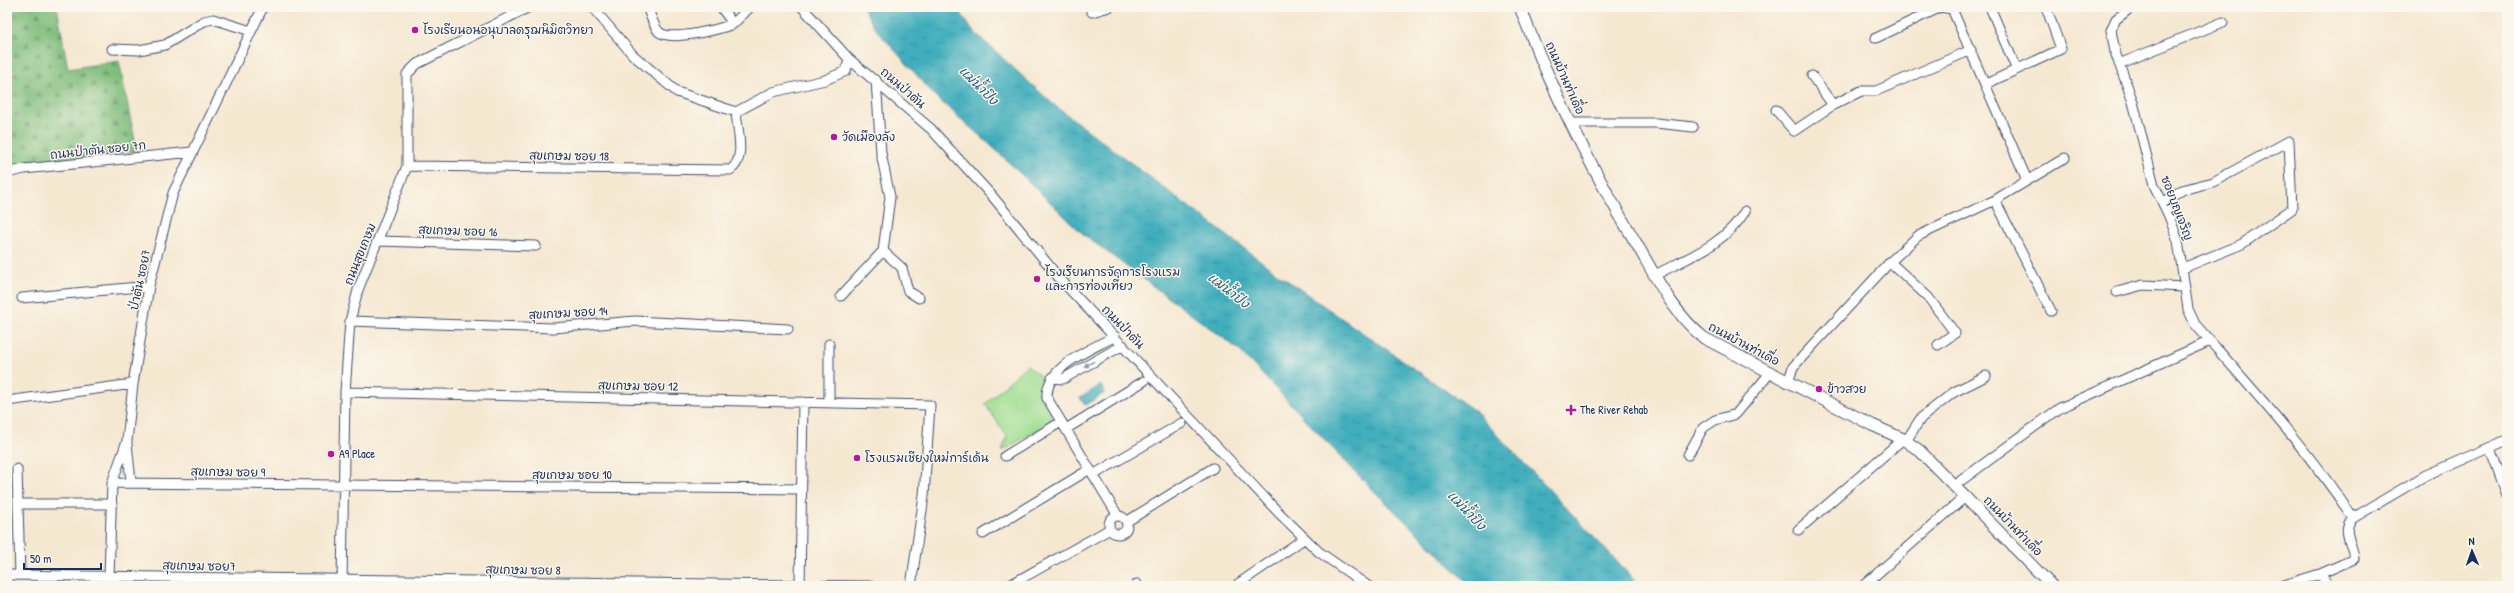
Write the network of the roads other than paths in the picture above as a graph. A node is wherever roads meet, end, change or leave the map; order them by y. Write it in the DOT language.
graph roads {
  1 [pos="263,7"];
  2 [pos="529,7"];
  3 [pos="592,7"];
  4 [pos="647,7"];
  5 [pos="721,7"];
  6 [pos="750,7"];
  7 [pos="802,7"];
  8 [pos="1090,7"];
  9 [pos="1108,7"];
  10 [pos="1520,7"];
  11 [pos="1990,7"];
  12 [pos="2046,7"];
  13 [pos="2132,7"];
  14 [pos="2223,22"];
  15 [pos="733,24"];
  16 [pos="251,31"];
  17 [pos="1876,38"];
  18 [pos="112,49"];
  19 [pos="1971,50"];
  20 [pos="849,59"];
  21 [pos="2119,64"];
  22 [pos="2016,68"];
  23 [pos="1812,76"];
  24 [pos="876,80"];
  25 [pos="1986,84"];
  26 [pos="1833,105"];
  27 [pos="1776,110"];
  28 [pos="736,112"];
  29 [pos="1571,123"];
  30 [pos="1693,127"];
  31 [pos="192,152"];
  32 [pos="2064,158"];
  33 [pos="407,166"];
  34 [pos="7,173"];
  35 [pos="2027,180"];
  36 [pos="1995,200"];
  37 [pos="2163,203"];
  38 [pos="1745,211"];
  39 [pos="379,241"];
  40 [pos="536,246"];
  41 [pos="883,251"];
  42 [pos="1890,262"];
  43 [pos="2183,268"];
  44 [pos="1654,275"];
  45 [pos="149,286"];
  46 [pos="2184,287"];
  47 [pos="2117,292"];
  48 [pos="841,296"];
  49 [pos="22,298"];
  50 [pos="918,298"];
  51 [pos="2051,312"];
  52 [pos="350,321"];
  53 [pos="788,329"];
  54 [pos="1115,336"];
  55 [pos="2210,341"];
  56 [pos="829,344"];
  57 [pos="1123,345"];
  58 [pos="1938,345"];
  59 [pos="1770,373"];
  60 [pos="1986,376"];
  61 [pos="1052,378"];
  62 [pos="1144,381"];
  63 [pos="1788,383"];
  64 [pos="133,384"];
  65 [pos="345,392"];
  66 [pos="7,401"];
  67 [pos="803,402"];
  68 [pos="829,403"];
  69 [pos="1182,423"];
  70 [pos="1064,426"];
  71 [pos="1905,440"];
  72 [pos="2507,440"];
  73 [pos="127,441"];
  74 [pos="2490,448"];
  75 [pos="1688,455"];
  76 [pos="1005,456"];
  77 [pos="1213,468"];
  78 [pos="18,469"];
  79 [pos="1092,472"];
  80 [pos="131,482"];
  81 [pos="112,483"];
  82 [pos="1955,485"];
  83 [pos="344,486"];
  84 [pos="801,488"];
  85 [pos="2507,495"];
  86 [pos="1966,496"];
  87 [pos="18,504"];
  88 [pos="112,504"];
  89 [pos="1118,516"];
  90 [pos="2354,518"];
  91 [pos="1126,522"];
  92 [pos="1110,529"];
  93 [pos="1798,530"];
  94 [pos="983,534"];
  95 [pos="1305,538"];
  96 [pos="2320,574"];
  97 [pos="7,575"];
  98 [pos="20,575"];
  99 [pos="109,577"];
  100 [pos="342,583"];
  101 [pos="1238,584"];
  102 [pos="800,586"];
  103 [pos="871,586"];
  104 [pos="911,586"];
  105 [pos="1008,586"];
  106 [pos="1368,586"];
  107 [pos="1863,586"];
  108 [pos="2052,586"];
  109 [pos="2281,586"];
  110 [pos="2329,586"];
  1 -- 16 [label="street, ป่าตัน ซอย7"];
  2 -- 33 [label="street, ถนนสุขเกษม"];
  3 -- 28 [label="street"];
  4 -- 15 [label="street"];
  5 -- 15 [label="street"];
  6 -- 15 [label="street"];
  7 -- 20 [label="street, ถนนป่าตัน"];
  8 -- 9 [label="street"];
  10 -- 29 [label="street, ถนนบ้านท่าเดื่อ"];
  11 -- 22 [label="street"];
  12 -- 22 [label="street"];
  13 -- 21 [label="street, ซอยบุญเจริญ"];
  14 -- 21 [label="street"];
  16 -- 18 [label="street"];
  16 -- 31 [label="street, ป่าตัน ซอย7"];
  17 -- 19 [label="street"];
  19 -- 25 [label="street"];
  19 -- 26 [label="street"];
  20 -- 24 [label="street, ถนนป่าตัน"];
  20 -- 28 [label="street"];
  21 -- 37 [label="street, ซอยบุญเจริญ"];
  22 -- 25 [label="street"];
  23 -- 26 [label="street"];
  24 -- 41 [label="street"];
  24 -- 54 [label="street, ถนนป่าตัน"];
  25 -- 35 [label="street"];
  26 -- 27 [label="street"];
  28 -- 33 [label="street, สุขเกษม ซอย 18"];
  29 -- 30 [label="street"];
  29 -- 44 [label="street, ถนนบ้านท่าเดื่อ"];
  31 -- 34 [label="street, ถนนป่าตัน ซอย 7ก"];
  31 -- 45 [label="street, ป่าตัน ซอย7"];
  32 -- 35 [label="street"];
  33 -- 39 [label="street, ถนนสุขเกษม"];
  35 -- 36 [label="street"];
  36 -- 42 [label="street"];
  36 -- 51 [label="street"];
  37 -- 43 [label="street, ซอยบุญเจริญ"];
  37 -- 43 [label="street"];
  38 -- 44 [label="street"];
  39 -- 40 [label="street, สุขเกษม ซอย 16"];
  39 -- 52 [label="street, ถนนสุขเกษม"];
  41 -- 48 [label="street"];
  41 -- 50 [label="street"];
  42 -- 58 [label="street"];
  42 -- 63 [label="street"];
  43 -- 46 [label="street, ซอยบุญเจริญ"];
  44 -- 59 [label="street, ถนนบ้านท่าเดื่อ"];
  45 -- 49 [label="street"];
  45 -- 64 [label="street, ป่าตัน ซอย7"];
  46 -- 47 [label="street"];
  46 -- 55 [label="street, ซอยบุญเจริญ"];
  52 -- 53 [label="street, สุขเกษม ซอย 14"];
  52 -- 65 [label="street, ถนนสุขเกษม"];
  54 -- 57 [label="street, ถนนป่าตัน"];
  54 -- 61 [label="street"];
  55 -- 82 [label="street"];
  55 -- 90 [label="street, ซอยบุญเจริญ"];
  56 -- 68 [label="street"];
  57 -- 61 [label="street, one-way"];
  57 -- 95 [label="street, ถนนป่าตัน"];
  59 -- 63 [label="street, ถนนบ้านท่าเดื่อ"];
  59 -- 75 [label="street"];
  60 -- 71 [label="street"];
  61 -- 70 [label="street"];
  62 -- 70 [label="street"];
  63 -- 71 [label="street, ถนนบ้านท่าเดื่อ"];
  64 -- 66 [label="street"];
  64 -- 73 [label="street, ป่าตัน ซอย7"];
  65 -- 67 [label="street, สุขเกษม ซอย 12"];
  65 -- 83 [label="street, ถนนสุขเกษม"];
  67 -- 68 [label="street, สุขเกษม ซอย 12"];
  67 -- 84 [label="street"];
  68 -- 104 [label="street, สุขเกษม ซอย 12"];
  69 -- 79 [label="street"];
  70 -- 76 [label="street"];
  70 -- 79 [label="street"];
  71 -- 82 [label="street, ถนนบ้านท่าเดื่อ"];
  71 -- 93 [label="street"];
  72 -- 74 [label="street"];
  73 -- 80 [label="street"];
  73 -- 81 [label="street, ป่าตัน ซอย7"];
  74 -- 85 [label="street"];
  74 -- 90 [label="street"];
  77 -- 91 [label="street"];
  78 -- 87 [label="street"];
  79 -- 89 [label="street"];
  79 -- 94 [label="street"];
  80 -- 81 [label="street, สุขเกษม ซอย 9"];
  80 -- 83 [label="street, สุขเกษม ซอย 9"];
  81 -- 88 [label="street, ป่าตัน ซอย7"];
  82 -- 86 [label="street, ถนนบ้านท่าเดื่อ"];
  83 -- 84 [label="street, สุขเกษม ซอย 10"];
  83 -- 100 [label="street, ถนนสุขเกษม"];
  84 -- 102 [label="street"];
  86 -- 107 [label="street"];
  86 -- 108 [label="street, ถนนบ้านท่าเดื่อ"];
  87 -- 88 [label="street"];
  87 -- 98 [label="street"];
  88 -- 99 [label="street, ป่าตัน ซอย7"];
  89 -- 91 [label="street"];
  89 -- 92 [label="street"];
  90 -- 96 [label="street"];
  91 -- 92 [label="street"];
  92 -- 105 [label="street"];
  95 -- 101 [label="street"];
  95 -- 106 [label="street, ถนนป่าตัน"];
  96 -- 109 [label="street"];
  96 -- 110 [label="street"];
  97 -- 98 [label="street, สุขเกษม ซอย7"];
  98 -- 99 [label="street, สุขเกษม ซอย7"];
  99 -- 100 [label="street, สุขเกษม ซอย7"];
  100 -- 102 [label="street, สุขเกษม ซอย 8"];
  102 -- 103 [label="street, สุขเกษม ซอย 8"];
}
